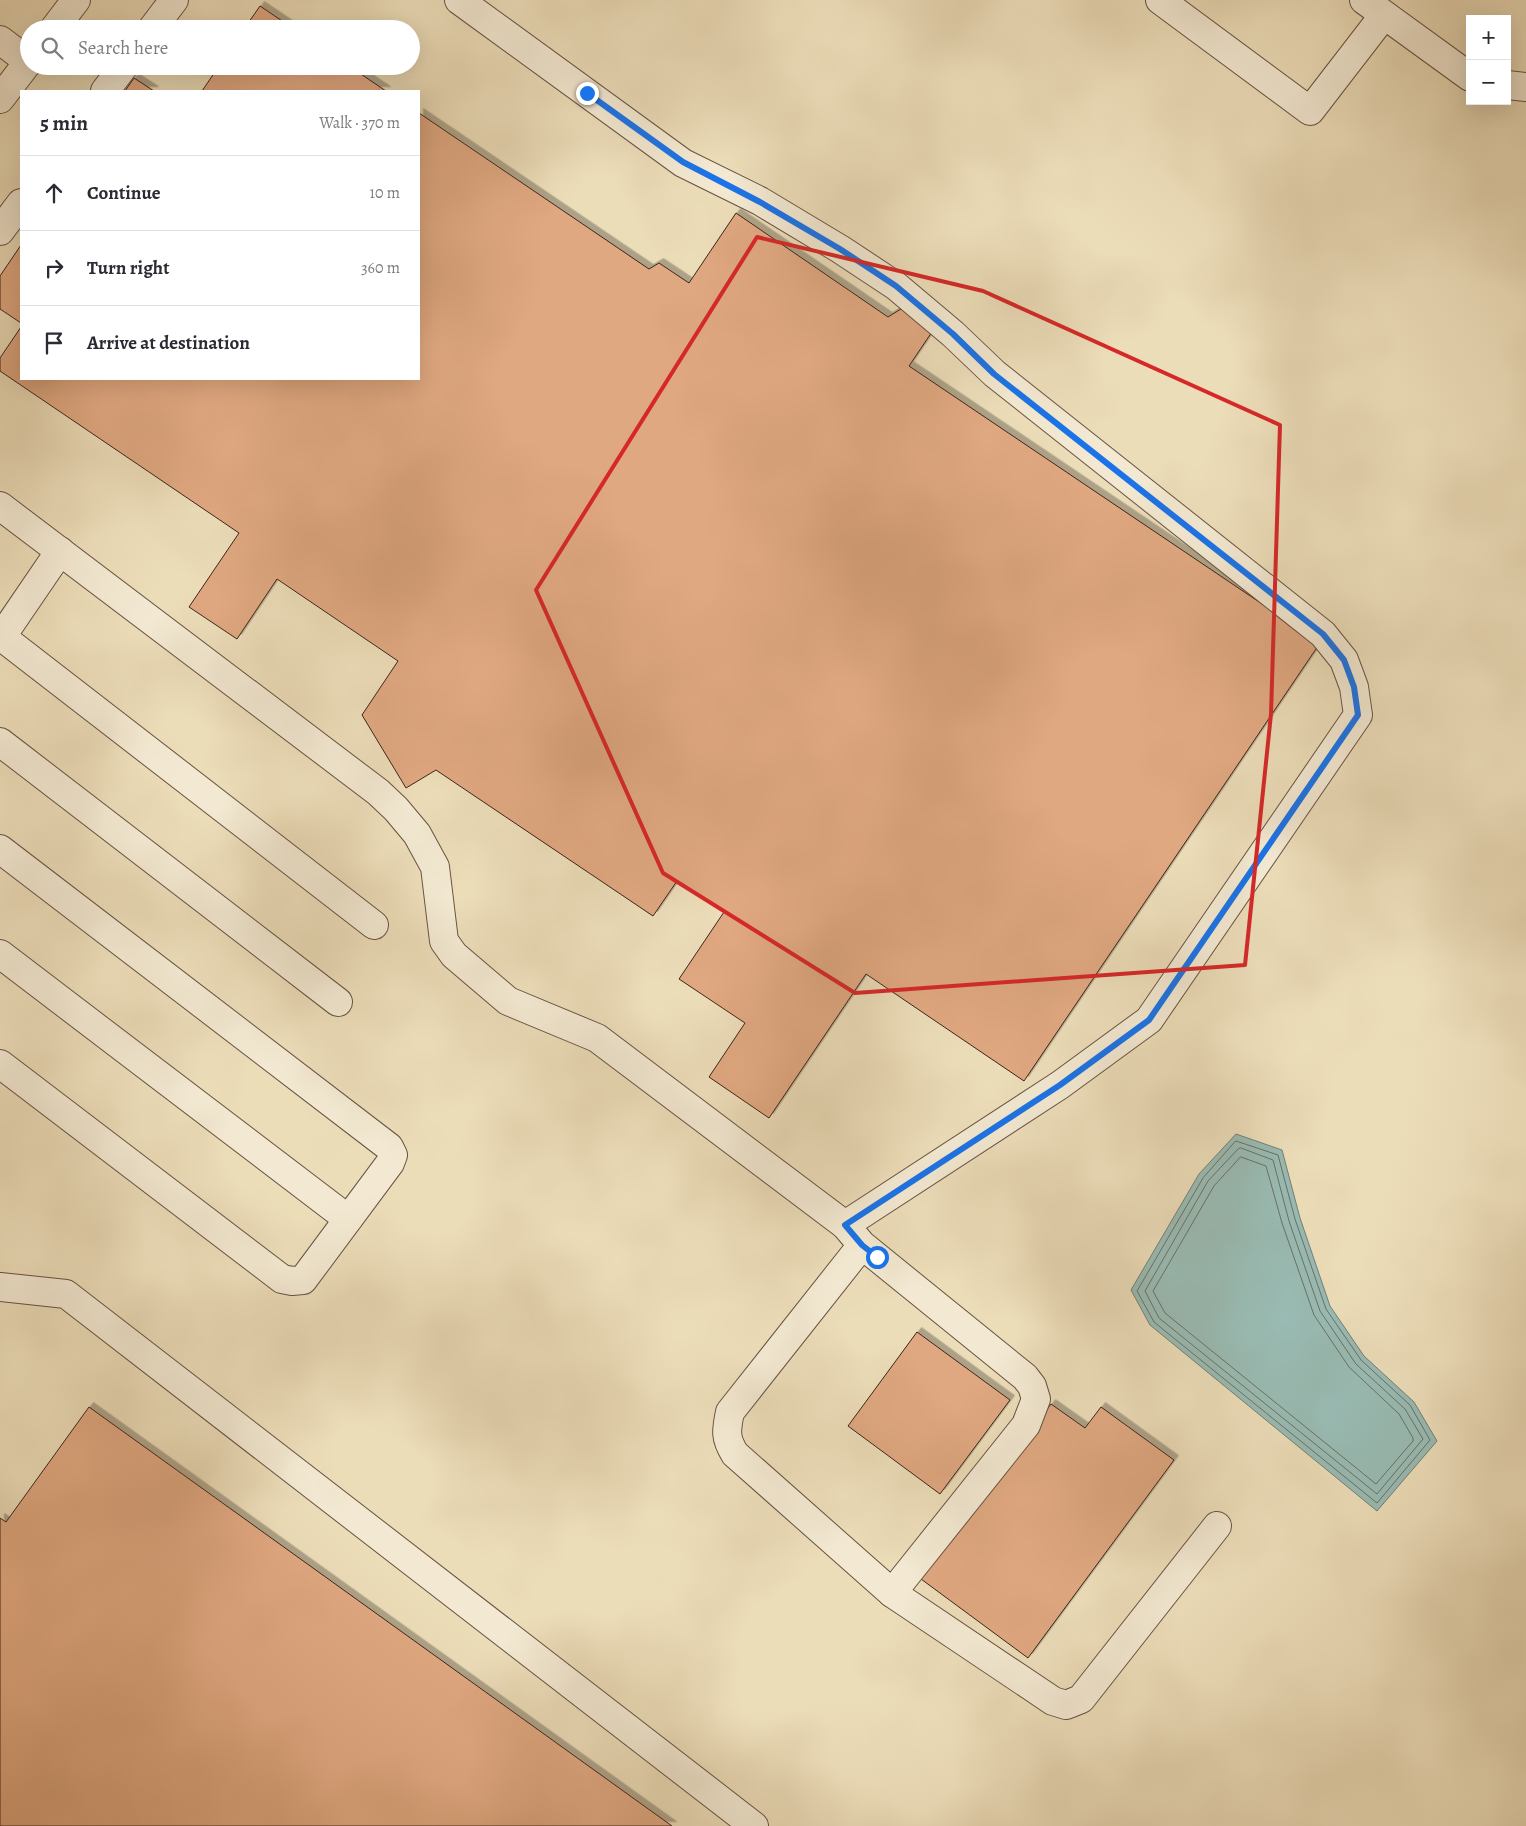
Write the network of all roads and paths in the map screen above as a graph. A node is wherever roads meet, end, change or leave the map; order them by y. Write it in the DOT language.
graph roads {
  1 [pos="76,0"];
  2 [pos="174,0"];
  3 [pos="459,0"];
  4 [pos="1160,0"];
  5 [pos="1374,7"];
  6 [pos="61,20"];
  7 [pos="159,20"];
  8 [pos="0,40"];
  9 [pos="20,55"];
  10 [pos="20,73"];
  11 [pos="1466,74"];
  12 [pos="117,75"];
  13 [pos="1511,85"];
  14 [pos="1526,87"];
  15 [pos="106,90"];
  16 [pos="0,99"];
  17 [pos="20,204"];
  18 [pos="0,231"];
  19 [pos="0,506"];
  20 [pos="60,551"];
  21 [pos="1,638"];
  22 [pos="0,742"];
  23 [pos="0,849"];
  24 [pos="374,925"];
  25 [pos="0,954"];
  26 [pos="338,1002"];
  27 [pos="0,1064"];
  28 [pos="348,1219"];
  29 [pos="845,1225"];
  30 [pos="862,1245"];
  31 [pos="0,1287"];
  32 [pos="1217,1526"];
  33 [pos="892,1593"];
  34 [pos="754,1826"];
  1 -- 6 [label="street"];
  2 -- 7 [label="street"];
  3 -- 29 [label="street"];
  4 -- 5 [label="street"];
  5 -- 11 [label="street"];
  8 -- 9 [label="street"];
  10 -- 16 [label="street"];
  12 -- 15 [label="street"];
  13 -- 14 [label="street"];
  17 -- 18 [label="street"];
  19 -- 20 [label="street"];
  20 -- 21 [label="street"];
  20 -- 29 [label="street"];
  21 -- 24 [label="street"];
  22 -- 26 [label="street"];
  23 -- 28 [label="street"];
  25 -- 28 [label="street"];
  27 -- 28 [label="street"];
  29 -- 30 [label="street"];
  30 -- 33 [label="street"];
  30 -- 33 [label="street"];
  31 -- 34 [label="street"];
  32 -- 33 [label="street"];
}
